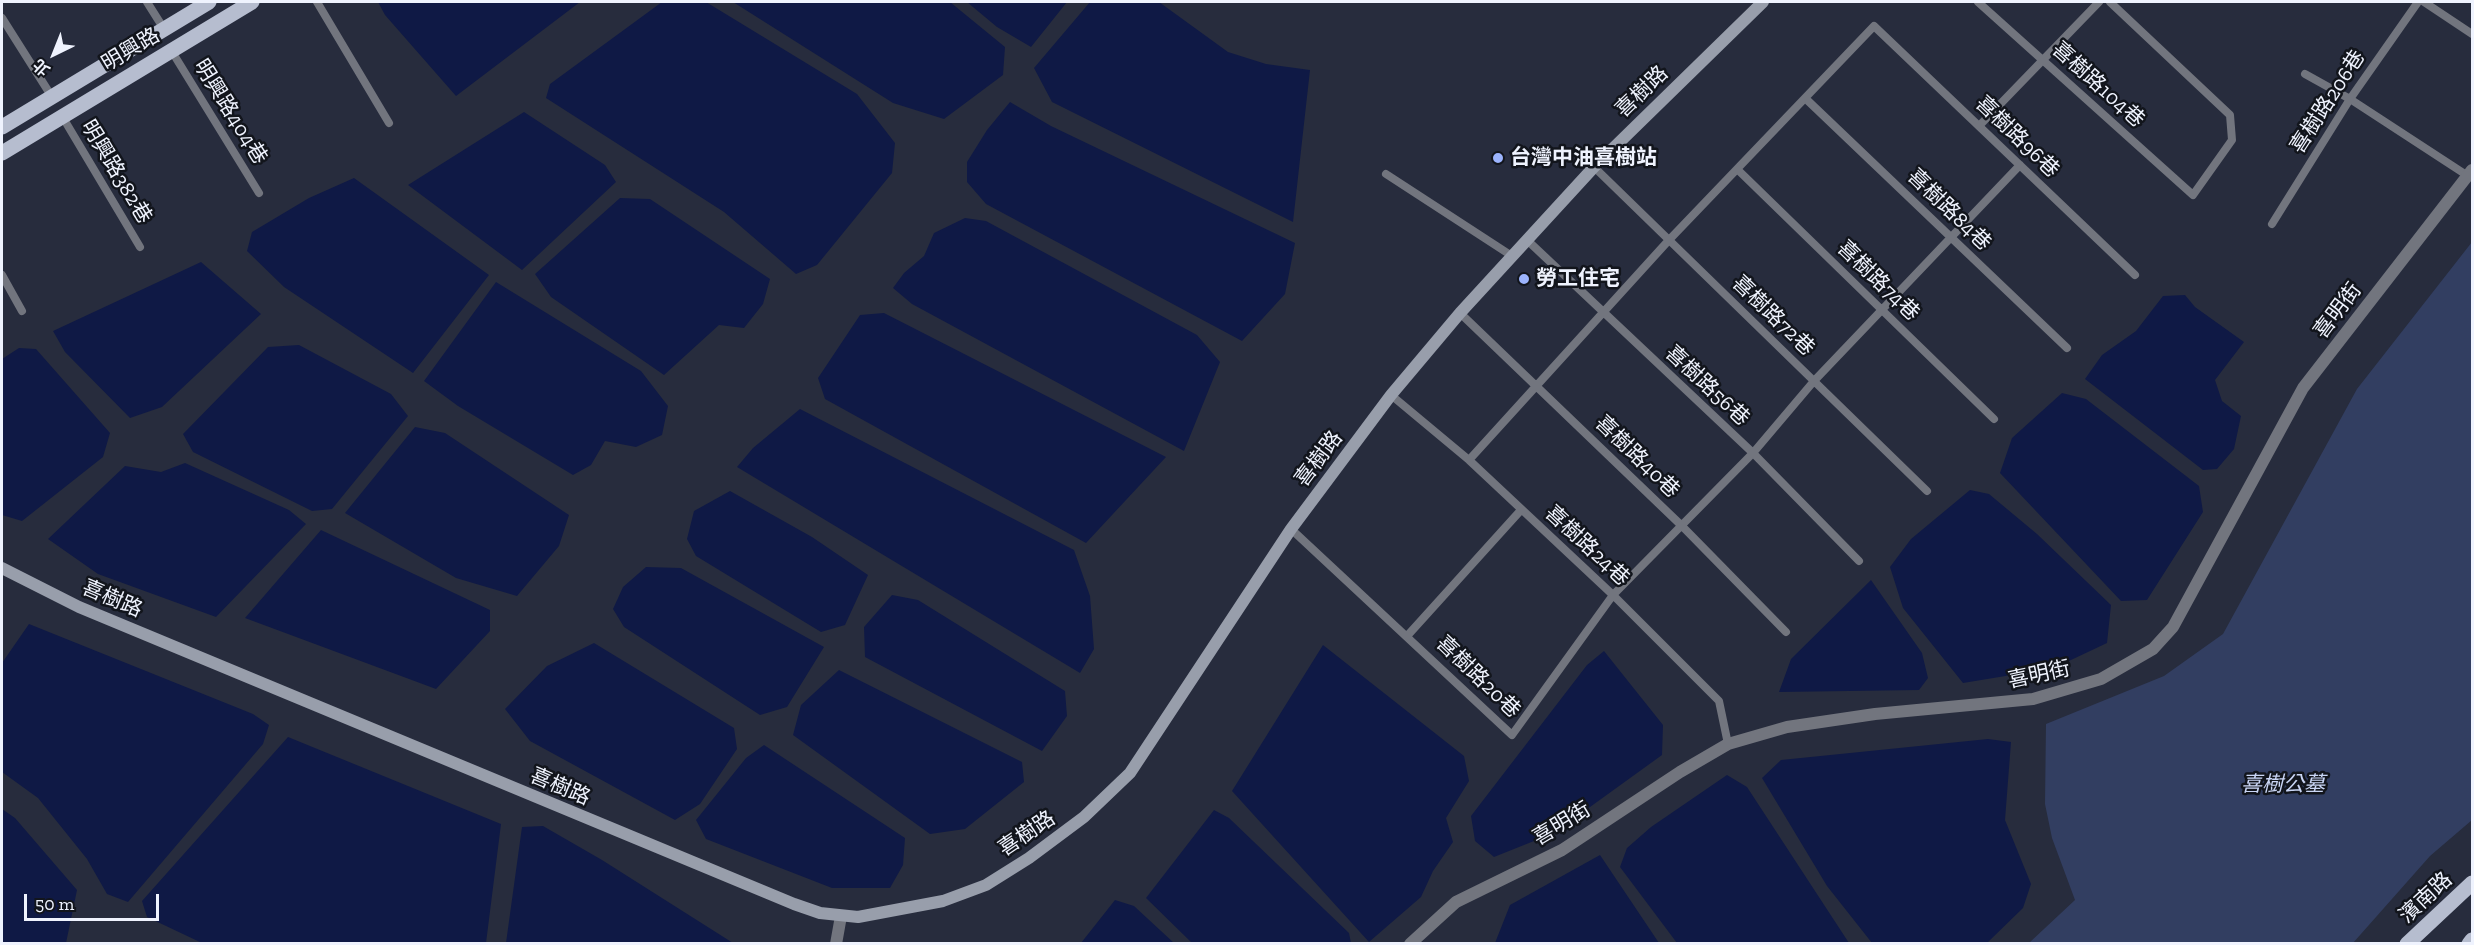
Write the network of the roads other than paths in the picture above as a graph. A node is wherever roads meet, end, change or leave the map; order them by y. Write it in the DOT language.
graph roads {
  1 [pos="147,2"];
  2 [pos="209,2"];
  3 [pos="252,2"];
  4 [pos="318,2"];
  5 [pos="1763,2"];
  6 [pos="1978,2"];
  7 [pos="2099,2"];
  8 [pos="2110,2"];
  9 [pos="2418,2"];
  10 [pos="2424,2"];
  11 [pos="2,18"];
  12 [pos="164,29"];
  13 [pos="2472,34"];
  14 [pos="171,50"];
  15 [pos="2043,58"];
  16 [pos="2304,74"];
  17 [pos="52,97"];
  18 [pos="1805,98"];
  19 [pos="2350,99"];
  20 [pos="62,116"];
  21 [pos="388,123"];
  22 [pos="1979,126"];
  23 [pos="2,127"];
  24 [pos="2,153"];
  25 [pos="2020,165"];
  26 [pos="1594,167"];
  27 [pos="1737,169"];
  28 [pos="2470,173"];
  29 [pos="1386,174"];
  30 [pos="259,193"];
  31 [pos="2272,224"];
  32 [pos="1951,237"];
  33 [pos="1527,240"];
  34 [pos="1669,240"];
  35 [pos="140,247"];
  36 [pos="1512,256"];
  37 [pos="2,275"];
  38 [pos="2135,275"];
  39 [pos="1882,310"];
  40 [pos="22,311"];
  41 [pos="1460,313"];
  42 [pos="1604,314"];
  43 [pos="2067,348"];
  44 [pos="1814,381"];
  45 [pos="1537,385"];
  46 [pos="1391,395"];
  47 [pos="1994,419"];
  48 [pos="1753,453"];
  49 [pos="1469,460"];
  50 [pos="1927,491"];
  51 [pos="1521,510"];
  52 [pos="1682,526"];
  53 [pos="1291,530"];
  54 [pos="1858,561"];
  55 [pos="2,568"];
  56 [pos="1613,595"];
  57 [pos="1786,632"];
  58 [pos="1408,636"];
  59 [pos="1728,744"];
  60 [pos="2472,883"];
  61 [pos="841,916"];
  62 [pos="2472,940"];
  63 [pos="836,944"];
  64 [pos="1410,944"];
  65 [pos="2407,944"];
  66 [pos="2469,944"];
  1 -- 12 [label="lane"];
  2 -- 12 [label="main road, 明興路"];
  3 -- 14 [label="main road, 明興路"];
  4 -- 21 [label="lane"];
  5 -- 26 [label="street, 喜樹路"];
  6 -- 15 [label="lane, 喜樹路104巷"];
  7 -- 15 [label="lane"];
  8 -- 15 [label="lane, 喜樹路104巷"];
  9 -- 19 [label="lane, 喜樹路206巷"];
  10 -- 13 [label="lane"];
  11 -- 17 [label="lane"];
  12 -- 17 [label="main road, 明興路"];
  14 -- 20 [label="main road, 明興路"];
  14 -- 30 [label="lane, 明興路404巷"];
  15 -- 22 [label="lane"];
  16 -- 19 [label="lane"];
  17 -- 23 [label="main road, 明興路"];
  18 -- 22 [label="lane, 喜樹路96巷"];
  18 -- 27 [label="lane"];
  18 -- 32 [label="lane, 喜樹路84巷"];
  19 -- 28 [label="lane"];
  19 -- 31 [label="lane, 喜樹路206巷"];
  20 -- 24 [label="main road, 明興路"];
  20 -- 35 [label="lane, 明興路382巷"];
  22 -- 25 [label="lane, 喜樹路96巷"];
  25 -- 32 [label="lane"];
  25 -- 38 [label="lane, 喜樹路96巷"];
  26 -- 33 [label="street, 喜樹路"];
  26 -- 34 [label="lane, 喜樹路72巷"];
  27 -- 34 [label="lane"];
  27 -- 39 [label="lane, 喜樹路74巷"];
  28 -- 59 [label="street, 喜明街"];
  29 -- 36 [label="lane"];
  32 -- 39 [label="lane"];
  32 -- 43 [label="lane, 喜樹路84巷"];
  33 -- 36 [label="street, 喜樹路"];
  33 -- 42 [label="lane, 喜樹路56巷"];
  34 -- 42 [label="lane"];
  34 -- 44 [label="lane, 喜樹路72巷"];
  36 -- 41 [label="street, 喜樹路"];
  37 -- 40 [label="lane"];
  39 -- 44 [label="lane"];
  39 -- 47 [label="lane, 喜樹路74巷"];
  41 -- 45 [label="lane, 喜樹路40巷"];
  41 -- 46 [label="street, 喜樹路"];
  42 -- 45 [label="lane"];
  42 -- 48 [label="lane, 喜樹路56巷"];
  44 -- 48 [label="lane"];
  44 -- 50 [label="lane, 喜樹路72巷"];
  45 -- 49 [label="lane"];
  45 -- 52 [label="lane, 喜樹路40巷"];
  46 -- 49 [label="lane, 喜樹路24巷"];
  46 -- 53 [label="street, 喜樹路"];
  48 -- 52 [label="lane"];
  48 -- 54 [label="lane, 喜樹路56巷"];
  49 -- 51 [label="lane, 喜樹路24巷"];
  51 -- 56 [label="lane, 喜樹路24巷"];
  51 -- 58 [label="lane"];
  52 -- 56 [label="lane"];
  52 -- 57 [label="lane, 喜樹路40巷"];
  53 -- 58 [label="lane, 喜樹路20巷"];
  53 -- 61 [label="street, 喜樹路"];
  55 -- 61 [label="street, 喜樹路"];
  56 -- 58 [label="lane, 喜樹路20巷"];
  56 -- 59 [label="lane, 喜樹路24巷"];
  59 -- 64 [label="street, 喜明街"];
  60 -- 65 [label="main road, 濱南路"];
  61 -- 63 [label="street"];
  62 -- 66 [label="main road"];
}
